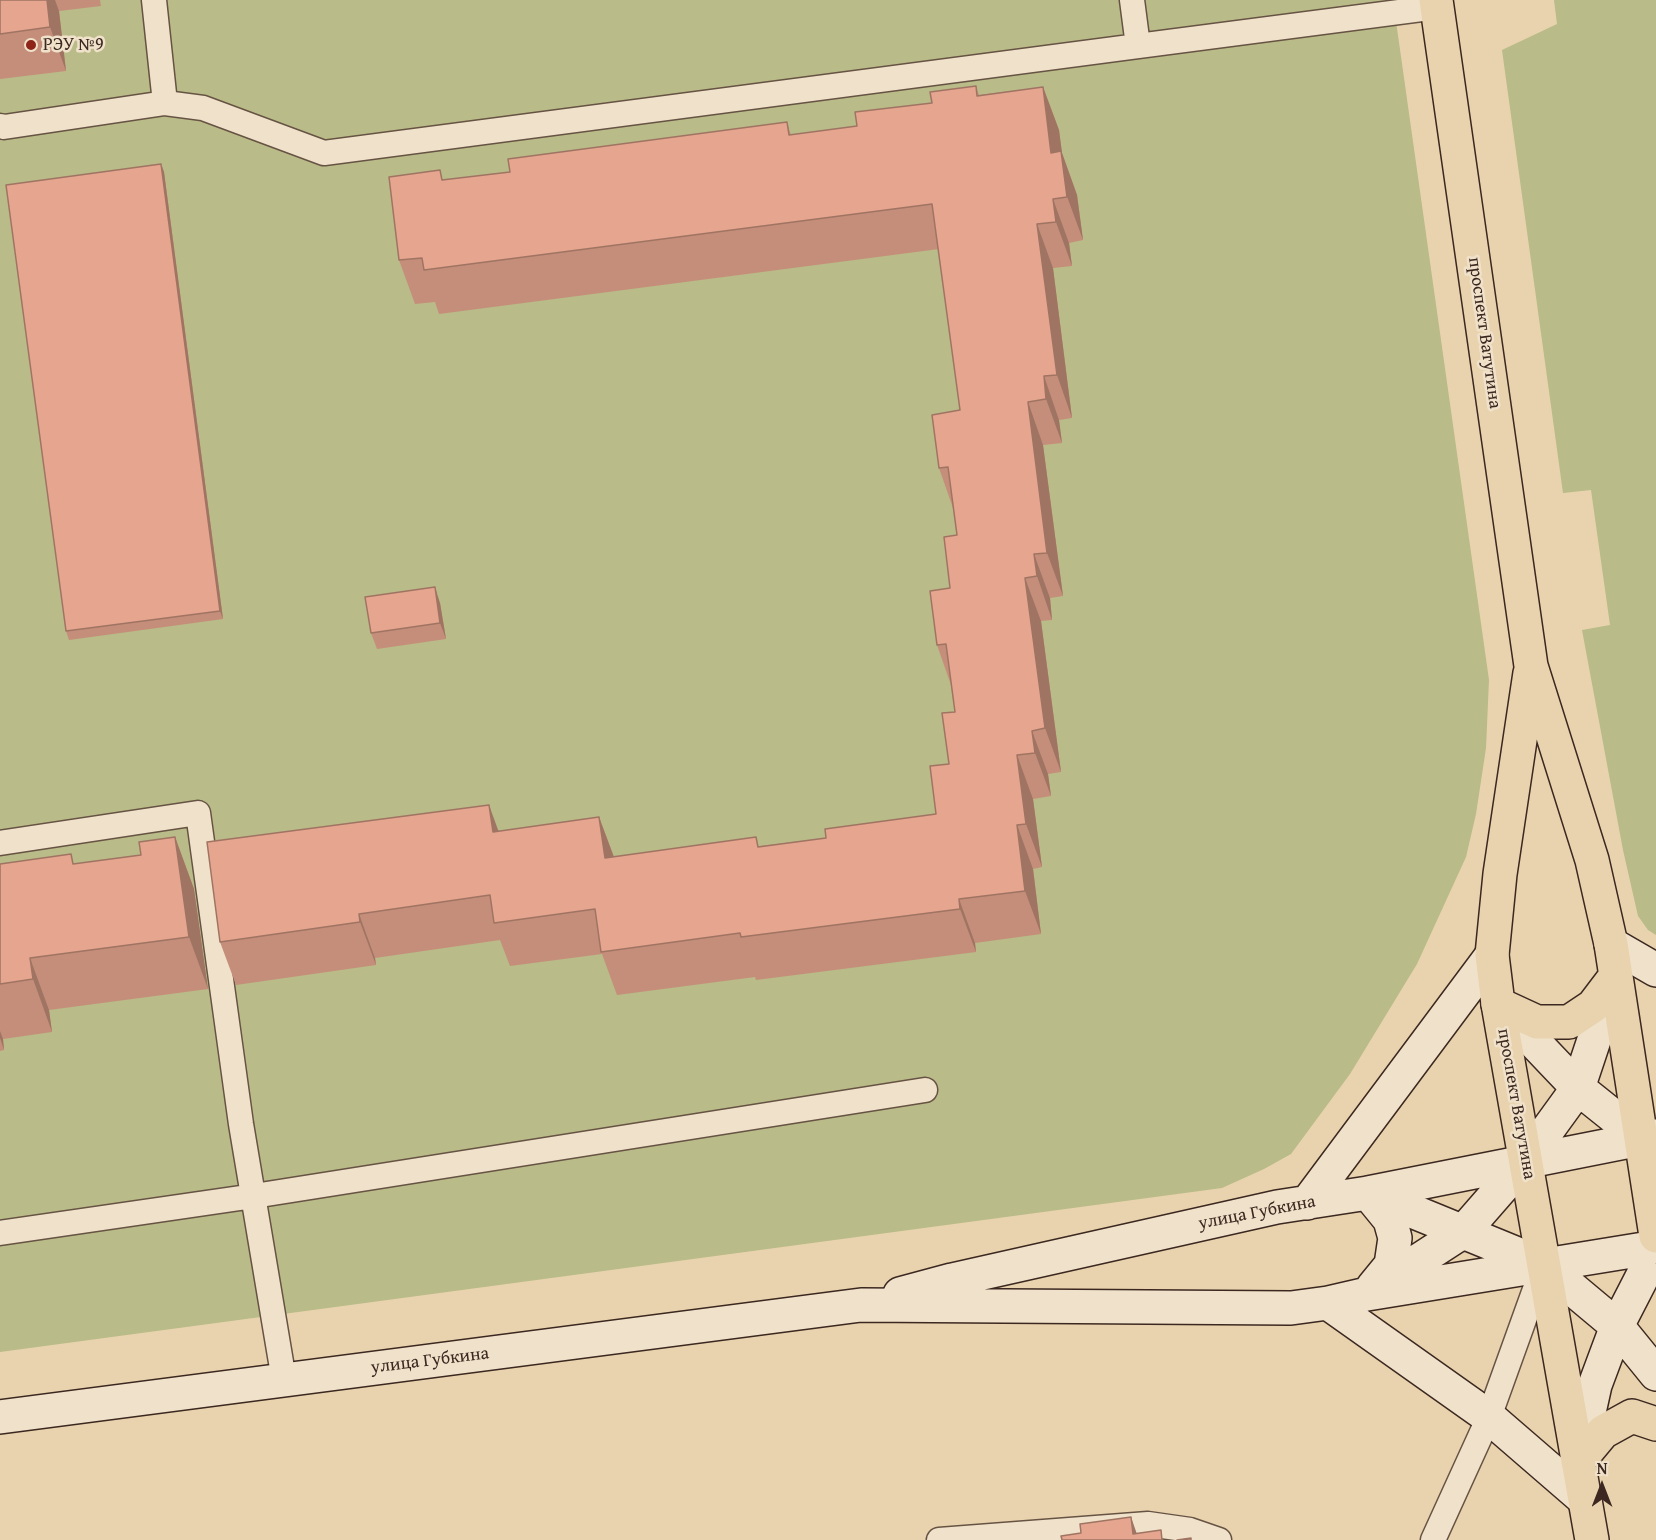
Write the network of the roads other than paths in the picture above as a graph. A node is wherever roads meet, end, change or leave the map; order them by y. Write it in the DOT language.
graph roads {
  1 [pos="154,0"];
  2 [pos="1132,0"];
  3 [pos="1437,3"];
  4 [pos="1138,46"];
  5 [pos="165,103"];
  6 [pos="0,126"];
  7 [pos="1531,666"];
  8 [pos="0,843"];
  9 [pos="1611,944"];
  10 [pos="1492,955"];
  11 [pos="1656,970"];
  12 [pos="1615,977"];
  13 [pos="1498,1004"];
  14 [pos="1578,1088"];
  15 [pos="925,1090"];
  16 [pos="1651,1142"];
  17 [pos="1526,1161"];
  18 [pos="1368,1193"];
  19 [pos="254,1196"];
  20 [pos="1307,1203"];
  21 [pos="1464,1231"];
  22 [pos="0,1233"];
  23 [pos="1656,1236"];
  24 [pos="1656,1249"];
  25 [pos="1544,1265"];
  26 [pos="1367,1294"];
  27 [pos="1328,1303"];
  28 [pos="861,1305"];
  29 [pos="1617,1326"];
  30 [pos="1656,1374"];
  31 [pos="284,1380"];
  32 [pos="0,1417"];
  33 [pos="1489,1417"];
  34 [pos="1656,1424"];
  35 [pos="1578,1462"];
  36 [pos="1585,1500"];
  37 [pos="939,1540"];
  38 [pos="1219,1540"];
  39 [pos="1433,1540"];
  40 [pos="1592,1540"];
  1 -- 5 [label="lane"];
  2 -- 4 [label="lane"];
  3 -- 4 [label="lane"];
  3 -- 7 [label="main road, проспект Ватутина"];
  4 -- 5 [label="lane"];
  5 -- 6 [label="lane"];
  7 -- 9 [label="main road, проспект Ватутина"];
  7 -- 10 [label="main road, проспект Ватутина"];
  8 -- 19 [label="lane"];
  9 -- 11 [label="main road"];
  9 -- 12 [label="main road, проспект Ватутина"];
  10 -- 13 [label="main road, проспект Ватутина"];
  10 -- 20 [label="main road"];
  12 -- 13 [label="main road"];
  12 -- 14 [label="main road"];
  12 -- 16 [label="main road, проспект Ватутина"];
  13 -- 14 [label="main road"];
  13 -- 17 [label="main road, проспект Ватутина"];
  14 -- 16 [label="main road"];
  14 -- 17 [label="main road"];
  15 -- 19 [label="lane"];
  16 -- 17 [label="main road, улица Губкина"];
  16 -- 23 [label="main road, проспект Ватутина"];
  17 -- 18 [label="main road, улица Губкина"];
  17 -- 21 [label="main road"];
  17 -- 25 [label="main road, проспект Ватутина"];
  18 -- 20 [label="main road, улица Губкина"];
  18 -- 21 [label="main road"];
  18 -- 26 [label="main road"];
  19 -- 22 [label="lane"];
  19 -- 31 [label="lane"];
  20 -- 28 [label="main road, улица Губкина"];
  21 -- 25 [label="main road"];
  21 -- 26 [label="main road"];
  24 -- 25 [label="main road, улица Губкина"];
  24 -- 29 [label="main road"];
  25 -- 26 [label="main road, улица Губкина"];
  25 -- 29 [label="main road"];
  25 -- 33 [label="lane"];
  25 -- 35 [label="main road, проспект Ватутина"];
  26 -- 27 [label="main road, улица Губкина"];
  27 -- 28 [label="main road, улица Губкина"];
  27 -- 33 [label="main road"];
  28 -- 31 [label="main road, улица Губкина"];
  29 -- 30 [label="main road"];
  29 -- 35 [label="main road"];
  31 -- 32 [label="main road, улица Губкина"];
  33 -- 36 [label="main road"];
  33 -- 39 [label="lane"];
  34 -- 35 [label="main road"];
  35 -- 36 [label="main road, проспект Ватутина"];
  36 -- 40 [label="main road, проспект Ватутина"];
  37 -- 38 [label="lane"];
}
